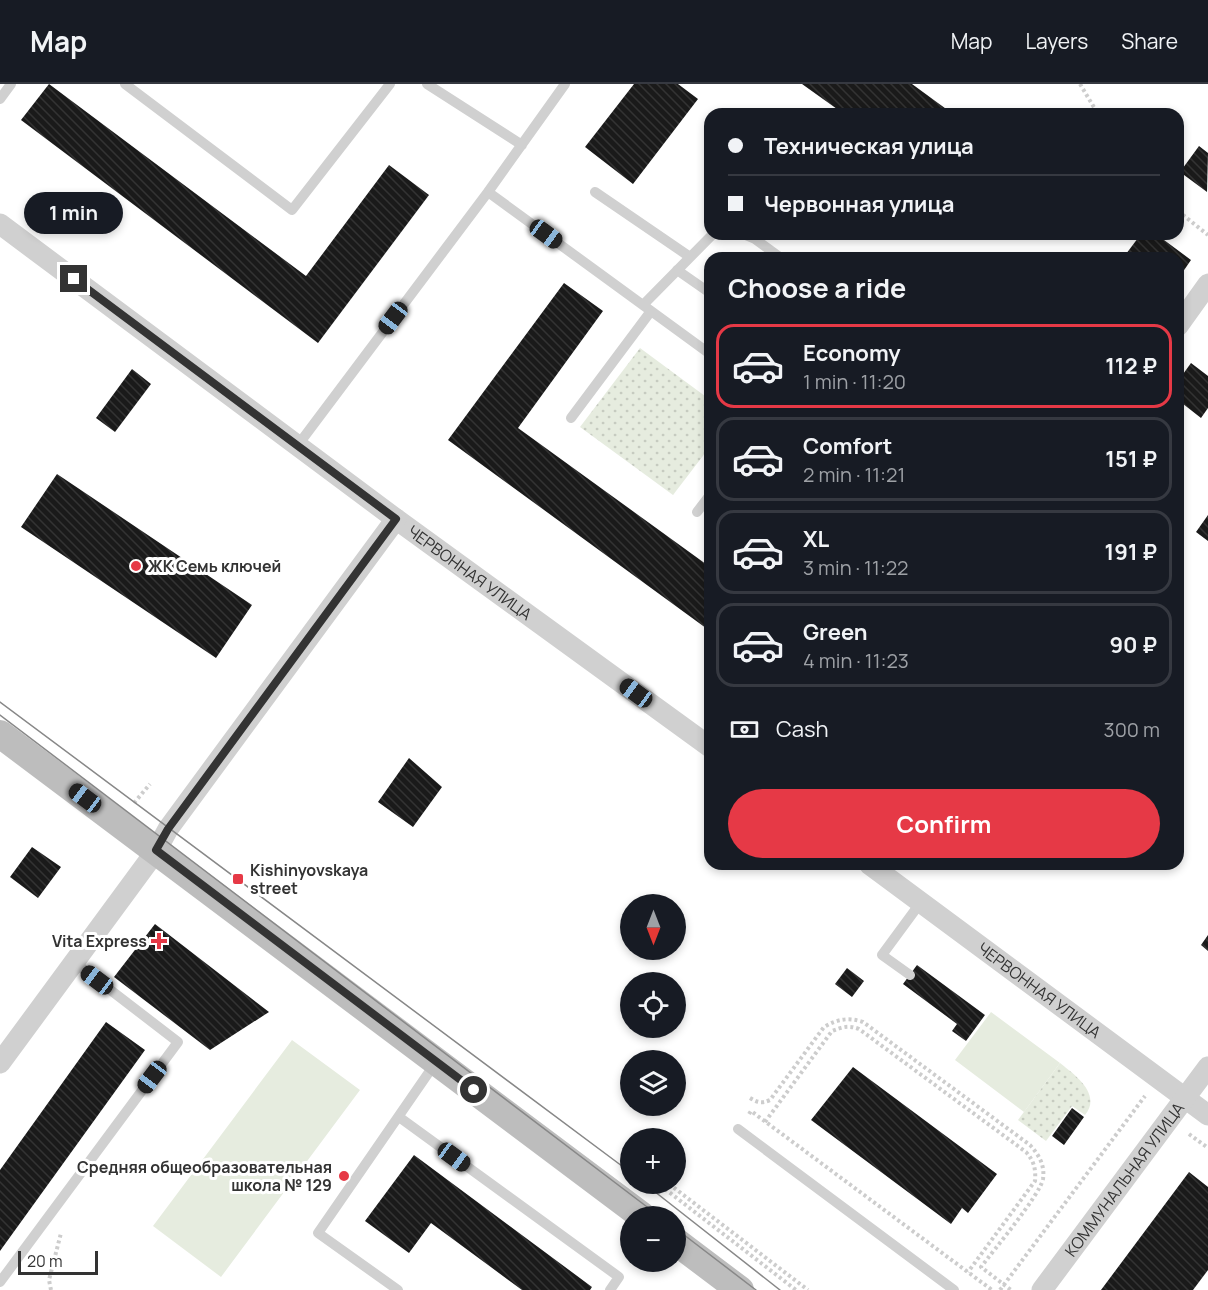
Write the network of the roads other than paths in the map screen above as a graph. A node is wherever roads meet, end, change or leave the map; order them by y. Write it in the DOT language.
graph roads {
  1 [pos="11,84"];
  2 [pos="125,84"];
  3 [pos="390,84"];
  4 [pos="427,84"];
  5 [pos="565,84"];
  6 [pos="0,99"];
  7 [pos="522,145"];
  8 [pos="488,192"];
  9 [pos="595,192"];
  10 [pos="0,224"];
  11 [pos="706,240"];
  12 [pos="756,240"];
  13 [pos="773,252"];
  14 [pos="690,257"];
  15 [pos="676,270"];
  16 [pos="1208,284"];
  17 [pos="704,289"];
  18 [pos="647,308"];
  19 [pos="1184,318"];
  20 [pos="704,350"];
  21 [pos="571,418"];
  22 [pos="298,445"];
  23 [pos="704,503"];
  24 [pos="697,512"];
  25 [pos="396,519"];
  26 [pos="0,734"];
  27 [pos="704,743"];
  28 [pos="156,850"];
  29 [pos="877,870"];
  30 [pos="921,902"];
  31 [pos="74,962"];
  32 [pos="910,975"];
  33 [pos="436,1062"];
  34 [pos="0,1063"];
  35 [pos="1208,1068"];
  36 [pos="1185,1098"];
  37 [pos="1208,1115"];
  38 [pos="399,1117"];
  39 [pos="738,1130"];
  40 [pos="629,1206"];
  41 [pos="686,1249"];
  42 [pos="0,1282"];
  43 [pos="398,1290"];
  44 [pos="610,1290"];
  45 [pos="740,1290"];
  46 [pos="954,1290"];
  47 [pos="1041,1290"];
  1 -- 6 [label="lane"];
  2 -- 3 [label="lane"];
  4 -- 7 [label="lane"];
  5 -- 7 [label="lane"];
  7 -- 8 [label="lane"];
  8 -- 18 [label="lane"];
  8 -- 22 [label="lane"];
  9 -- 14 [label="lane"];
  10 -- 22 [label="street, ЧЕРВОННАЯ УЛИЦА"];
  11 -- 14 [label="lane"];
  12 -- 13 [label="lane"];
  14 -- 15 [label="lane"];
  15 -- 17 [label="lane"];
  15 -- 18 [label="lane"];
  16 -- 19 [label="street"];
  18 -- 20 [label="lane"];
  18 -- 21 [label="lane"];
  22 -- 25 [label="street, ЧЕРВОННАЯ УЛИЦА"];
  23 -- 24 [label="lane"];
  25 -- 27 [label="street, ЧЕРВОННАЯ УЛИЦА"];
  25 -- 28 [label="street"];
  26 -- 28 [label="street"];
  28 -- 31 [label="street"];
  28 -- 33 [label="street"];
  29 -- 30 [label="street, ЧЕРВОННАЯ УЛИЦА"];
  30 -- 32 [label="lane"];
  30 -- 36 [label="street, ЧЕРВОННАЯ УЛИЦА"];
  31 -- 34 [label="street"];
  31 -- 42 [label="lane"];
  33 -- 38 [label="lane"];
  33 -- 40 [label="street"];
  35 -- 36 [label="street, КОММУНАЛЬНАЯ УЛИЦА"];
  36 -- 37 [label="street, ЧЕРВОННАЯ УЛИЦА"];
  36 -- 47 [label="street, КОММУНАЛЬНАЯ УЛИЦА"];
  38 -- 43 [label="lane"];
  38 -- 44 [label="lane"];
  39 -- 46 [label="lane"];
  41 -- 45 [label="street"];
}
